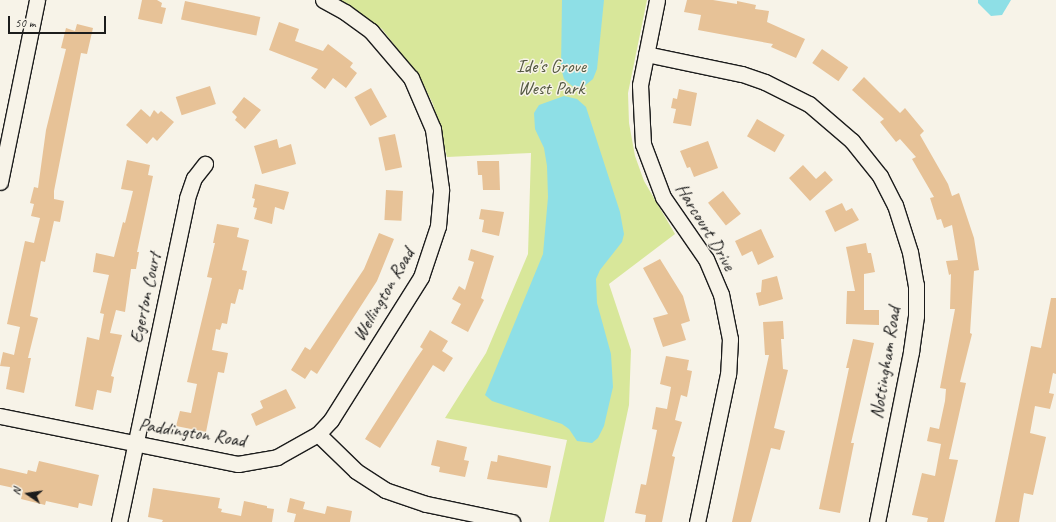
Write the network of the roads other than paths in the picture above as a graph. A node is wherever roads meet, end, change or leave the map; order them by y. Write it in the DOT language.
graph roads {
  1 [pos="38,0"];
  2 [pos="324,0"];
  3 [pos="657,0"];
  4 [pos="646,54"];
  5 [pos="205,164"];
  6 [pos="0,182"];
  7 [pos="3,417"];
  8 [pos="318,434"];
  9 [pos="136,445"];
  10 [pos="119,522"];
  11 [pos="512,522"];
  12 [pos="697,522"];
  13 [pos="876,522"];
  1 -- 6 [label="street"];
  2 -- 8 [label="street, Wellington Road"];
  3 -- 4 [label="street, Harcourt Drive"];
  4 -- 12 [label="street, Harcourt Drive"];
  4 -- 13 [label="street, Nottingham Road"];
  5 -- 9 [label="street, Egerton Court"];
  7 -- 9 [label="street, Paddington Road"];
  8 -- 9 [label="street, Paddington Road"];
  8 -- 11 [label="street"];
  9 -- 10 [label="street, Egerton Court"];
}
